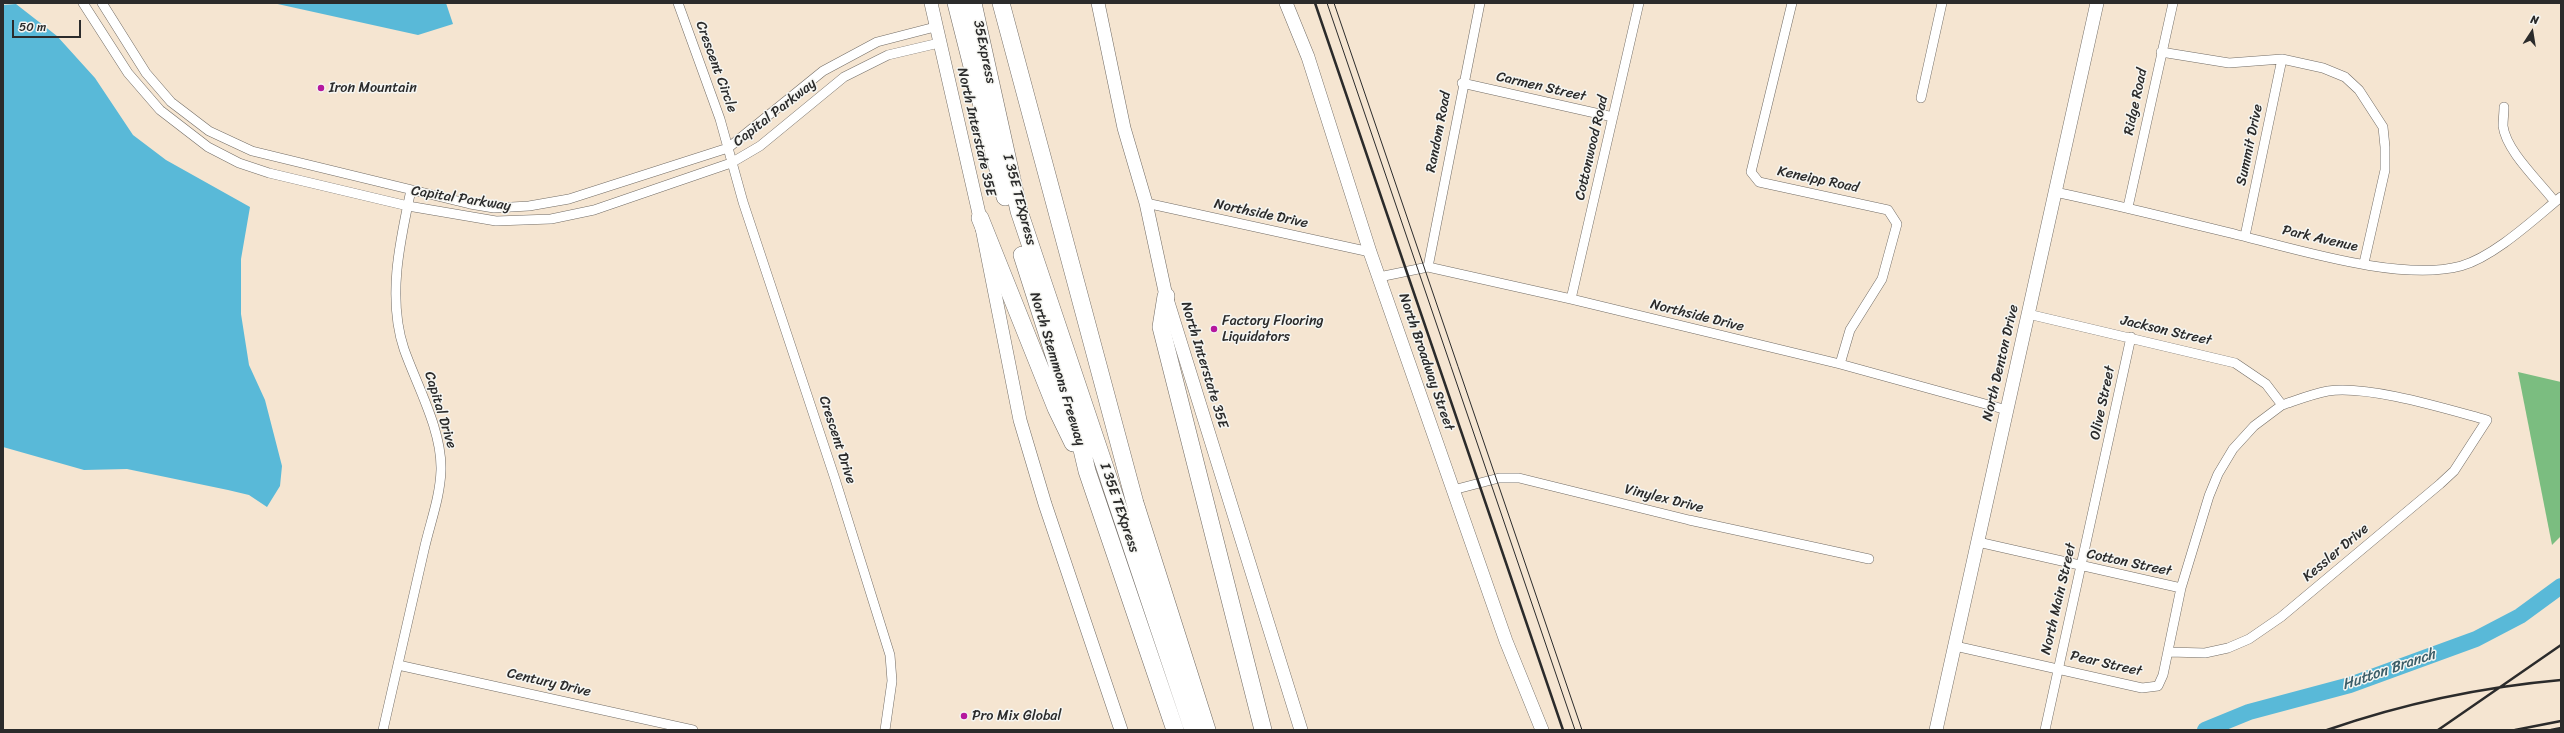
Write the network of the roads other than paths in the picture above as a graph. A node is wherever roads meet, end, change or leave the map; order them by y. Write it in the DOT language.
graph roads {
  1 [pos="83,3"];
  2 [pos="102,3"];
  3 [pos="678,3"];
  4 [pos="931,3"];
  5 [pos="956,3"];
  6 [pos="973,3"];
  7 [pos="1001,3"];
  8 [pos="1098,3"];
  9 [pos="1286,3"];
  10 [pos="1480,3"];
  11 [pos="1639,3"];
  12 [pos="1792,3"];
  13 [pos="1942,3"];
  14 [pos="2097,3"];
  15 [pos="2173,3"];
  16 [pos="935,27"];
  17 [pos="939,43"];
  18 [pos="2161,52"];
  19 [pos="2282,59"];
  20 [pos="1462,83"];
  21 [pos="1921,98"];
  22 [pos="995,101"];
  23 [pos="2504,107"];
  24 [pos="1613,118"];
  25 [pos="728,148"];
  26 [pos="731,163"];
  27 [pos="412,190"];
  28 [pos="2055,192"];
  29 [pos="2558,199"];
  30 [pos="1146,203"];
  31 [pos="408,206"];
  32 [pos="2128,207"];
  33 [pos="980,218"];
  34 [pos="2245,236"];
  35 [pos="1370,252"];
  36 [pos="2364,263"];
  37 [pos="1428,267"];
  38 [pos="1379,276"];
  39 [pos="1166,296"];
  40 [pos="1571,299"];
  41 [pos="2028,314"];
  42 [pos="2131,336"];
  43 [pos="1840,364"];
  44 [pos="2282,405"];
  45 [pos="2007,410"];
  46 [pos="1088,471"];
  47 [pos="2101,474"];
  48 [pos="1453,490"];
  49 [pos="1978,542"];
  50 [pos="1869,559"];
  51 [pos="2080,567"];
  52 [pos="2181,588"];
  53 [pos="1955,646"];
  54 [pos="2169,652"];
  55 [pos="398,665"];
  56 [pos="2057,668"];
  57 [pos="383,730"];
  58 [pos="693,730"];
  59 [pos="885,730"];
  60 [pos="1122,730"];
  61 [pos="1175,730"];
  62 [pos="1193,730"];
  63 [pos="1207,730"];
  64 [pos="1263,730"];
  65 [pos="1301,730"];
  66 [pos="1542,730"];
  67 [pos="1936,730"];
  68 [pos="2045,730"];
  1 -- 31 [label="street, Capital Parkway"];
  2 -- 27 [label="street, Capital Parkway"];
  3 -- 25 [label="street, Crescent Circle"];
  4 -- 16 [label="street, North Interstate 35E"];
  5 -- 46 [label="highway, North Stemmons Freeway"];
  6 -- 22 [label="highway, 35Express"];
  7 -- 63 [label="highway"];
  8 -- 30 [label="street, North Interstate 35E"];
  9 -- 35 [label="street, North Broadway Street"];
  10 -- 20 [label="street, Random Road"];
  11 -- 24 [label="street, Cottonwood Road"];
  12 -- 43 [label="street, Keneipp Road"];
  13 -- 21 [label="street"];
  14 -- 28 [label="street, North Denton Drive"];
  15 -- 18 [label="street, Ridge Road"];
  16 -- 17 [label="street, North Interstate 35E"];
  16 -- 25 [label="street, Capital Parkway"];
  17 -- 26 [label="street, Capital Parkway"];
  17 -- 33 [label="street, North Interstate 35E"];
  18 -- 19 [label="street"];
  18 -- 32 [label="street, Ridge Road"];
  19 -- 34 [label="street, Summit Drive"];
  19 -- 36 [label="street"];
  20 -- 24 [label="street, Carmen Street"];
  20 -- 37 [label="street, Random Road"];
  22 -- 62 [label="highway, I 35E TEXpress"];
  23 -- 29 [label="street"];
  24 -- 40 [label="street, Cottonwood Road"];
  25 -- 26 [label="street, Crescent Circle"];
  25 -- 27 [label="street, Capital Parkway"];
  26 -- 31 [label="street, Capital Parkway"];
  26 -- 59 [label="street, Crescent Drive"];
  27 -- 31 [label="street, Capital Drive"];
  28 -- 32 [label="street, Park Avenue"];
  28 -- 41 [label="street, North Denton Drive"];
  29 -- 36 [label="street, Park Avenue"];
  30 -- 35 [label="street, Northside Drive"];
  30 -- 39 [label="street, North Interstate 35E"];
  31 -- 55 [label="street, Capital Drive"];
  32 -- 34 [label="street, Park Avenue"];
  33 -- 46 [label="highway"];
  33 -- 60 [label="street, North Interstate 35E"];
  34 -- 36 [label="street, Park Avenue"];
  35 -- 38 [label="street, North Broadway Street"];
  37 -- 38 [label="street, Northside Drive"];
  37 -- 40 [label="street, Northside Drive"];
  38 -- 48 [label="street, North Broadway Street"];
  39 -- 64 [label="highway"];
  39 -- 65 [label="street, North Interstate 35E"];
  40 -- 43 [label="street, Northside Drive"];
  41 -- 42 [label="street, Jackson Street"];
  41 -- 45 [label="street, North Denton Drive"];
  42 -- 44 [label="street, Jackson Street"];
  42 -- 47 [label="street, Olive Street"];
  43 -- 45 [label="street, Northside Drive"];
  44 -- 52 [label="street"];
  44 -- 54 [label="street, Kessler Drive"];
  45 -- 49 [label="street, North Denton Drive"];
  46 -- 61 [label="highway, North Stemmons Freeway"];
  47 -- 51 [label="street, North Main Street"];
  48 -- 50 [label="street, Vinylex Drive"];
  48 -- 66 [label="street, North Broadway Street"];
  49 -- 51 [label="street, Cotton Street"];
  49 -- 53 [label="street, North Denton Drive"];
  51 -- 52 [label="street, Cotton Street"];
  51 -- 56 [label="street, North Main Street"];
  52 -- 54 [label="street"];
  53 -- 56 [label="street, Pear Street"];
  53 -- 67 [label="street, North Denton Drive"];
  54 -- 56 [label="street, Pear Street"];
  55 -- 57 [label="street, Capital Drive"];
  55 -- 58 [label="street, Century Drive"];
  56 -- 68 [label="street, North Main Street"];
}
